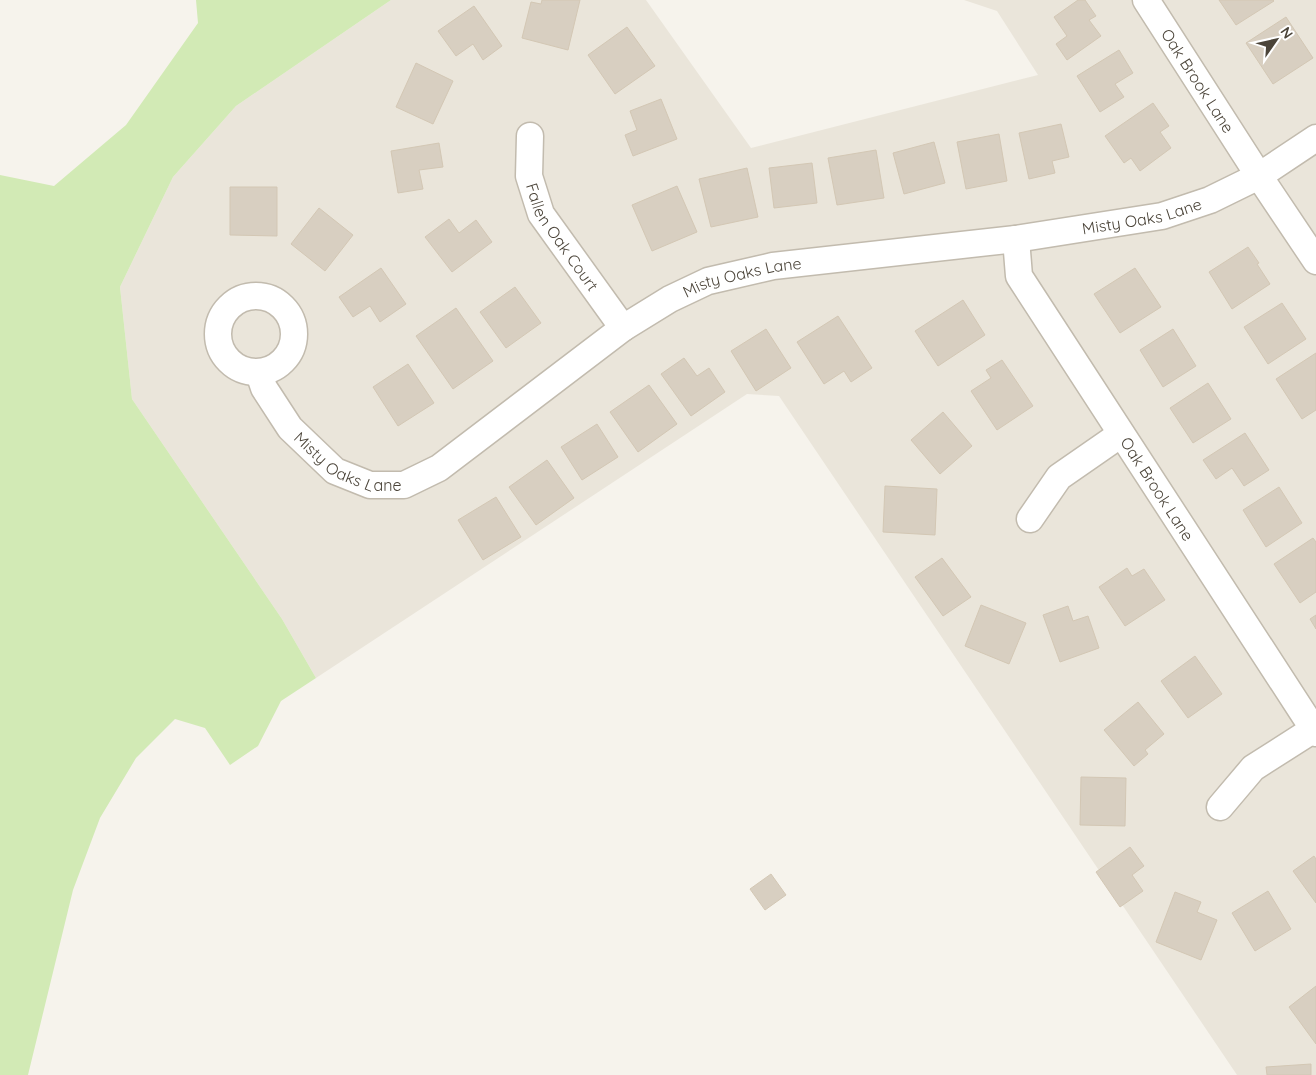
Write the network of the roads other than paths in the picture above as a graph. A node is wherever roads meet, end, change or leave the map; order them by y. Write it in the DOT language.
graph roads {
  1 [pos="1146,0"];
  2 [pos="530,136"];
  3 [pos="1316,138"];
  4 [pos="1259,176"];
  5 [pos="1016,238"];
  6 [pos="1316,261"];
  7 [pos="623,328"];
  8 [pos="260,373"];
  9 [pos="1122,434"];
  10 [pos="1030,519"];
  11 [pos="1315,731"];
  12 [pos="1220,807"];
  1 -- 4 [label="street, Oak Brook Lane"];
  2 -- 7 [label="street, Fallen Oak Court"];
  3 -- 4 [label="street, Misty Oaks Lane"];
  4 -- 5 [label="street, Misty Oaks Lane"];
  4 -- 6 [label="street, Oak Brook Lane"];
  5 -- 7 [label="street, Misty Oaks Lane"];
  5 -- 9 [label="street, Oak Brook Lane"];
  7 -- 8 [label="street, Misty Oaks Lane"];
  9 -- 10 [label="street"];
  9 -- 11 [label="street, Oak Brook Lane"];
  11 -- 12 [label="street"];
}
